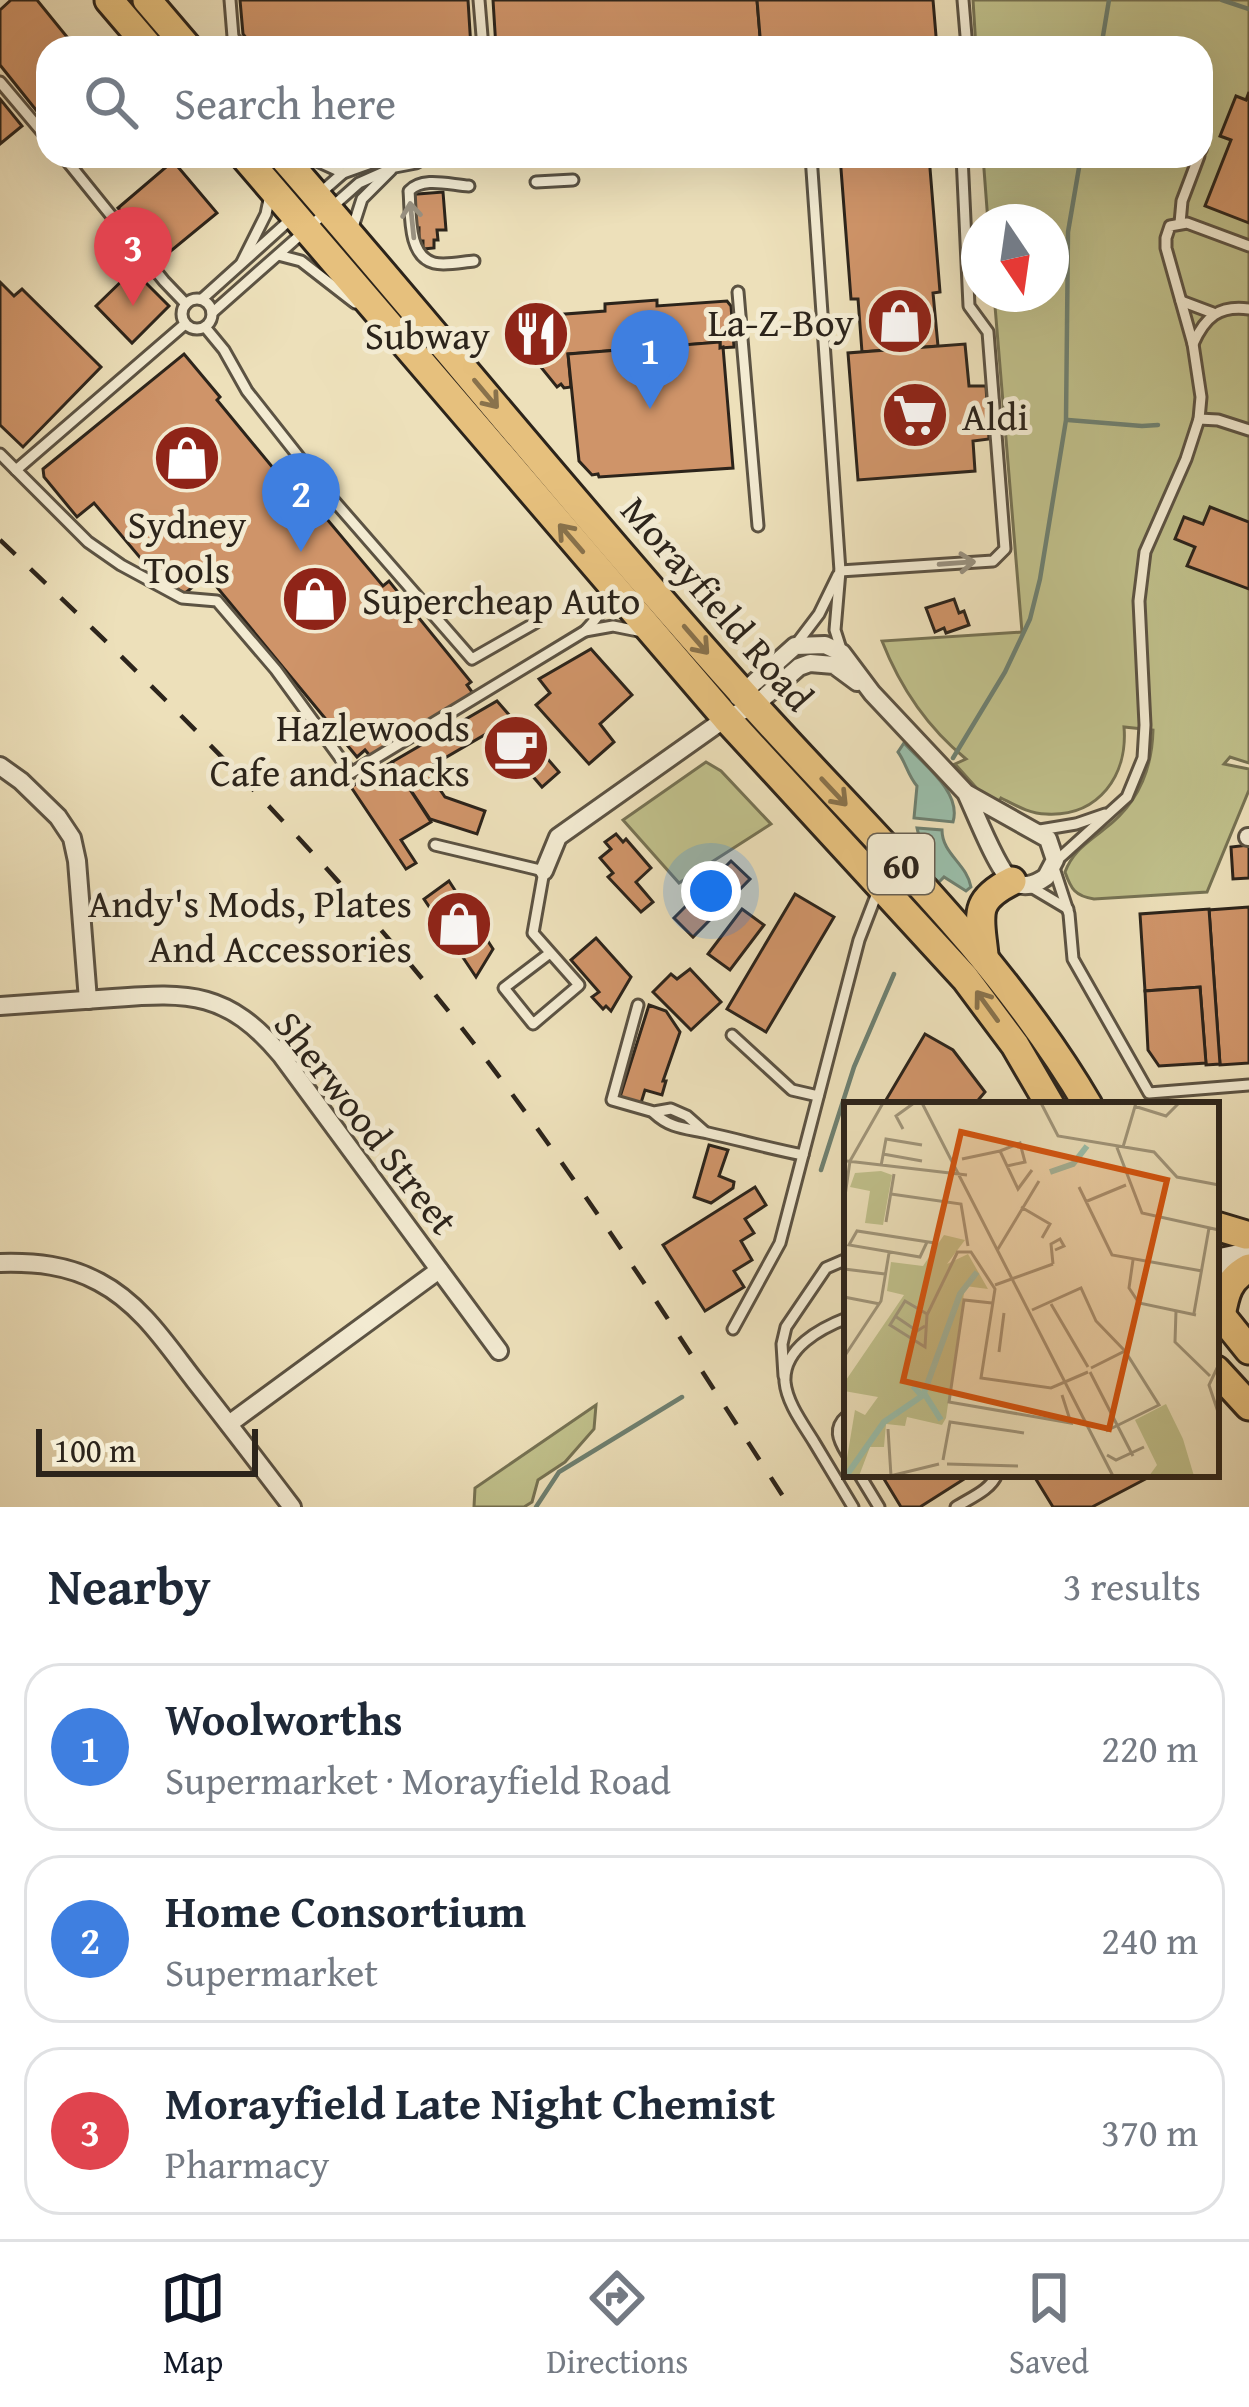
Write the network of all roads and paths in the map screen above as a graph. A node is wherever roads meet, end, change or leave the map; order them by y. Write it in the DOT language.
graph roads {
  1 [pos="109,0"];
  2 [pos="147,0"];
  3 [pos="230,0"];
  4 [pos="479,0"];
  5 [pos="963,0"];
  6 [pos="140,36"];
  7 [pos="178,36"];
  8 [pos="233,36"];
  9 [pos="482,36"];
  10 [pos="967,36"];
  11 [pos="0,82"];
  12 [pos="36,125"];
  13 [pos="73,168"];
  14 [pos="254,168"];
  15 [pos="288,168"];
  16 [pos="332,168"];
  17 [pos="364,168"];
  18 [pos="382,168"];
  19 [pos="387,168"];
  20 [pos="812,168"];
  21 [pos="963,168"];
  22 [pos="1195,168"];
  23 [pos="343,173"];
  24 [pos="573,180"];
  25 [pos="536,182"];
  26 [pos="469,186"];
  27 [pos="271,187"];
  28 [pos="312,212"];
  29 [pos="1180,223"];
  30 [pos="351,236"];
  31 [pos="1249,246"];
  32 [pos="278,255"];
  33 [pos="474,261"];
  34 [pos="240,267"];
  35 [pos="738,292"];
  36 [pos="202,299"];
  37 [pos="1180,301"];
  38 [pos="186,304"];
  39 [pos="1249,309"];
  40 [pos="212,313"];
  41 [pos="1213,313"];
  42 [pos="185,324"];
  43 [pos="391,324"];
  44 [pos="205,327"];
  45 [pos="1193,344"];
  46 [pos="1199,419"];
  47 [pos="1249,430"];
  48 [pos="0,454"];
  49 [pos="16,470"];
  50 [pos="758,526"];
  51 [pos="840,571"];
  52 [pos="605,577"];
  53 [pos="535,623"];
  54 [pos="585,631"];
  55 [pos="795,646"];
  56 [pos="668,651"];
  57 [pos="842,652"];
  58 [pos="872,693"];
  59 [pos="748,699"];
  60 [pos="726,718"];
  61 [pos="0,766"];
  62 [pos="966,793"];
  63 [pos="1113,812"];
  64 [pos="1032,831"];
  65 [pos="435,845"];
  66 [pos="1054,864"];
  67 [pos="544,871"];
  68 [pos="1013,876"];
  69 [pos="881,883"];
  70 [pos="1068,908"];
  71 [pos="550,952"];
  72 [pos="983,955"];
  73 [pos="88,1000"];
  74 [pos="638,1005"];
  75 [pos="0,1006"];
  76 [pos="732,1035"];
  77 [pos="1249,1085"];
  78 [pos="818,1096"];
  79 [pos="1048,1102"];
  80 [pos="1086,1102"];
  81 [pos="803,1155"];
  82 [pos="1219,1227"];
  83 [pos="1248,1241"];
  84 [pos="844,1260"];
  85 [pos="1219,1260"];
  86 [pos="0,1263"];
  87 [pos="1249,1268"];
  88 [pos="440,1270"];
  89 [pos="1219,1310"];
  90 [pos="1219,1313"];
  91 [pos="844,1319"];
  92 [pos="733,1329"];
  93 [pos="1249,1350"];
  94 [pos="499,1351"];
  95 [pos="1219,1373"];
  96 [pos="785,1384"];
  97 [pos="1249,1406"];
  98 [pos="844,1418"];
  99 [pos="229,1424"];
  100 [pos="844,1449"];
  101 [pos="861,1477"];
  102 [pos="996,1477"];
  103 [pos="292,1507"];
  104 [pos="853,1507"];
  105 [pos="879,1507"];
  106 [pos="956,1507"];
  1 -- 6 [label="main road"];
  2 -- 7 [label="main road"];
  3 -- 8 [label="lane"];
  4 -- 9 [label="lane"];
  5 -- 10 [label="lane"];
  11 -- 12 [label="lane"];
  13 -- 38 [label="lane"];
  14 -- 27 [label="main road, Morayfield Road / 60"];
  15 -- 28 [label="main road, Morayfield Road / 60"];
  16 -- 23 [label="lane"];
  17 -- 23 [label="lane"];
  18 -- 28 [label="lane"];
  19 -- 30 [label="lane"];
  20 -- 51 [label="lane"];
  51 -- 21 [label="lane, one-way"];
  22 -- 29 [label="lane"];
  23 -- 28 [label="lane"];
  24 -- 25 [label="lane"];
  33 -- 26 [label="lane, one-way"];
  27 -- 28 [label="main road, Morayfield Road / 60"];
  27 -- 34 [label="lane"];
  28 -- 30 [label="main road, Morayfield Road / 60"];
  28 -- 32 [label="lane"];
  28 -- 34 [label="lane"];
  28 -- 43 [label="main road, Morayfield Road / 60"];
  29 -- 31 [label="lane"];
  29 -- 37 [label="lane"];
  30 -- 59 [label="main road, Morayfield Road / 60, one-way"];
  32 -- 40 [label="lane"];
  32 -- 43 [label="lane"];
  34 -- 36 [label="lane"];
  35 -- 50 [label="lane"];
  36 -- 38 [label="lane"];
  36 -- 40 [label="lane"];
  37 -- 41 [label="lane"];
  37 -- 45 [label="lane"];
  38 -- 42 [label="lane"];
  39 -- 41 [label="lane"];
  40 -- 44 [label="lane"];
  41 -- 45 [label="lane"];
  42 -- 44 [label="lane"];
  42 -- 49 [label="lane"];
  52 -- 43 [label="main road, Morayfield Road / 60, one-way"];
  44 -- 53 [label="lane"];
  45 -- 46 [label="lane"];
  46 -- 47 [label="lane"];
  46 -- 63 [label="lane"];
  48 -- 49 [label="lane"];
  49 -- 54 [label="lane"];
  51 -- 55 [label="lane"];
  51 -- 57 [label="lane"];
  52 -- 54 [label="lane"];
  52 -- 56 [label="main road, Morayfield Road / 60"];
  54 -- 56 [label="lane"];
  55 -- 57 [label="street"];
  55 -- 59 [label="street"];
  56 -- 60 [label="main road, Morayfield Road / 60"];
  57 -- 58 [label="street"];
  58 -- 59 [label="street"];
  58 -- 62 [label="street"];
  59 -- 60 [label="street"];
  59 -- 72 [label="main road, Morayfield Road / 60, one-way"];
  60 -- 67 [label="street"];
  60 -- 69 [label="main road, Morayfield Road / 60"];
  61 -- 73 [label="street"];
  62 -- 64 [label="street"];
  62 -- 68 [label="street"];
  63 -- 64 [label="lane"];
  63 -- 66 [label="lane"];
  64 -- 66 [label="street"];
  64 -- 68 [label="street"];
  65 -- 67 [label="lane"];
  66 -- 68 [label="street"];
  66 -- 70 [label="lane"];
  67 -- 71 [label="lane"];
  68 -- 70 [label="lane"];
  68 -- 72 [label="main road"];
  69 -- 78 [label="lane"];
  79 -- 69 [label="main road, Morayfield Road / 60, one-way"];
  70 -- 77 [label="lane"];
  71 -- 71 [label="lane"];
  72 -- 80 [label="main road, Morayfield Road / 60"];
  73 -- 75 [label="street, Sherwood Street"];
  73 -- 88 [label="street, Sherwood Street"];
  74 -- 81 [label="lane"];
  76 -- 78 [label="lane"];
  78 -- 81 [label="lane"];
  81 -- 92 [label="lane"];
  82 -- 83 [label="main road"];
  83 -- 85 [label="main road"];
  84 -- 96 [label="lane"];
  86 -- 99 [label="street"];
  87 -- 89 [label="main road"];
  88 -- 94 [label="street, Sherwood Street"];
  88 -- 99 [label="street"];
  90 -- 93 [label="main road"];
  91 -- 96 [label="lane"];
  95 -- 97 [label="main road"];
  96 -- 104 [label="lane"];
  98 -- 100 [label="lane"];
  99 -- 103 [label="street"];
  101 -- 105 [label="lane"];
  102 -- 106 [label="lane"];
}
